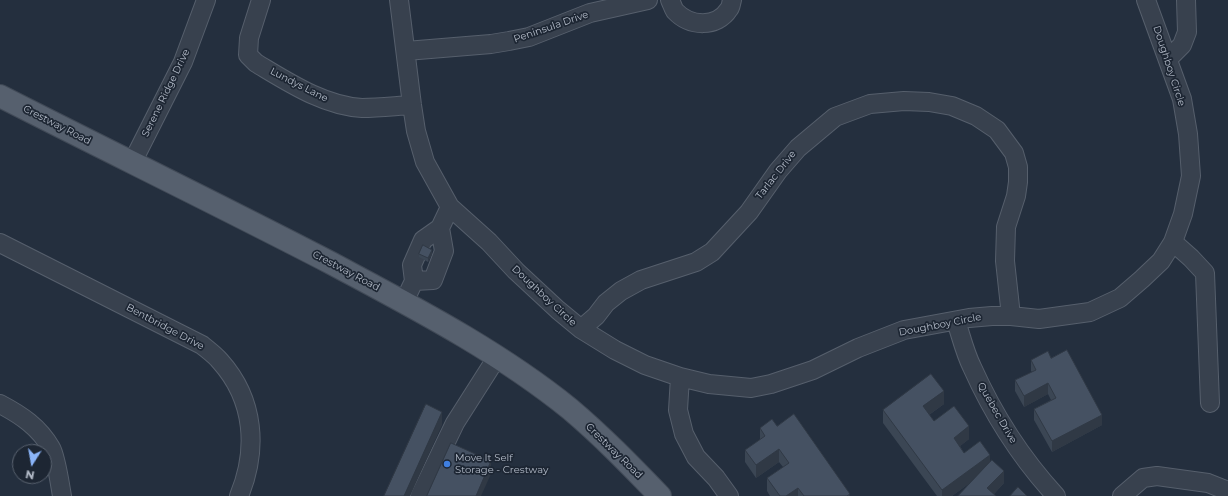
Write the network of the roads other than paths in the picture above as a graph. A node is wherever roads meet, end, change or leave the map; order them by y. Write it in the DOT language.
graph roads {
  1 [pos="206,0"];
  2 [pos="261,0"];
  3 [pos="399,0"];
  4 [pos="648,0"];
  5 [pos="670,0"];
  6 [pos="732,0"];
  7 [pos="1146,0"];
  8 [pos="1186,0"];
  9 [pos="406,51"];
  10 [pos="1168,59"];
  11 [pos="0,96"];
  12 [pos="412,105"];
  13 [pos="132,163"];
  14 [pos="450,207"];
  15 [pos="440,228"];
  16 [pos="1173,242"];
  17 [pos="0,243"];
  18 [pos="414,281"];
  19 [pos="404,302"];
  20 [pos="1011,316"];
  21 [pos="956,321"];
  22 [pos="581,329"];
  23 [pos="497,357"];
  24 [pos="680,377"];
  25 [pos="1210,403"];
  26 [pos="0,404"];
  27 [pos="1228,491"];
  28 [pos="62,496"];
  29 [pos="239,496"];
  30 [pos="420,496"];
  31 [pos="660,496"];
  32 [pos="729,496"];
  33 [pos="1056,496"];
  34 [pos="1122,496"];
  1 -- 13 [label="street, Serene Ridge Drive"];
  2 -- 12 [label="street, Lundys Lane"];
  3 -- 9 [label="street, Doughboy Circle"];
  4 -- 9 [label="street, Peninsula Drive"];
  5 -- 6 [label="street"];
  7 -- 10 [label="street, Doughboy Circle"];
  8 -- 10 [label="street"];
  9 -- 12 [label="street, Doughboy Circle"];
  10 -- 16 [label="street, Doughboy Circle"];
  11 -- 13 [label="main road, Crestway Road"];
  12 -- 14 [label="street, Doughboy Circle"];
  13 -- 19 [label="main road, Crestway Road"];
  14 -- 15 [label="street"];
  14 -- 22 [label="street, Doughboy Circle"];
  15 -- 18 [label="street"];
  15 -- 18 [label="street"];
  16 -- 20 [label="street, Doughboy Circle"];
  16 -- 25 [label="street"];
  17 -- 29 [label="street, Bentbridge Drive"];
  18 -- 19 [label="street"];
  19 -- 23 [label="main road, Crestway Road"];
  20 -- 21 [label="street, Doughboy Circle"];
  20 -- 22 [label="street, Tarlac Drive"];
  21 -- 24 [label="street, Doughboy Circle"];
  21 -- 33 [label="street, Quebec Drive"];
  22 -- 24 [label="street, Doughboy Circle"];
  23 -- 30 [label="street"];
  23 -- 31 [label="main road, Crestway Road"];
  24 -- 32 [label="street"];
  26 -- 28 [label="street"];
  27 -- 34 [label="street"];
}
